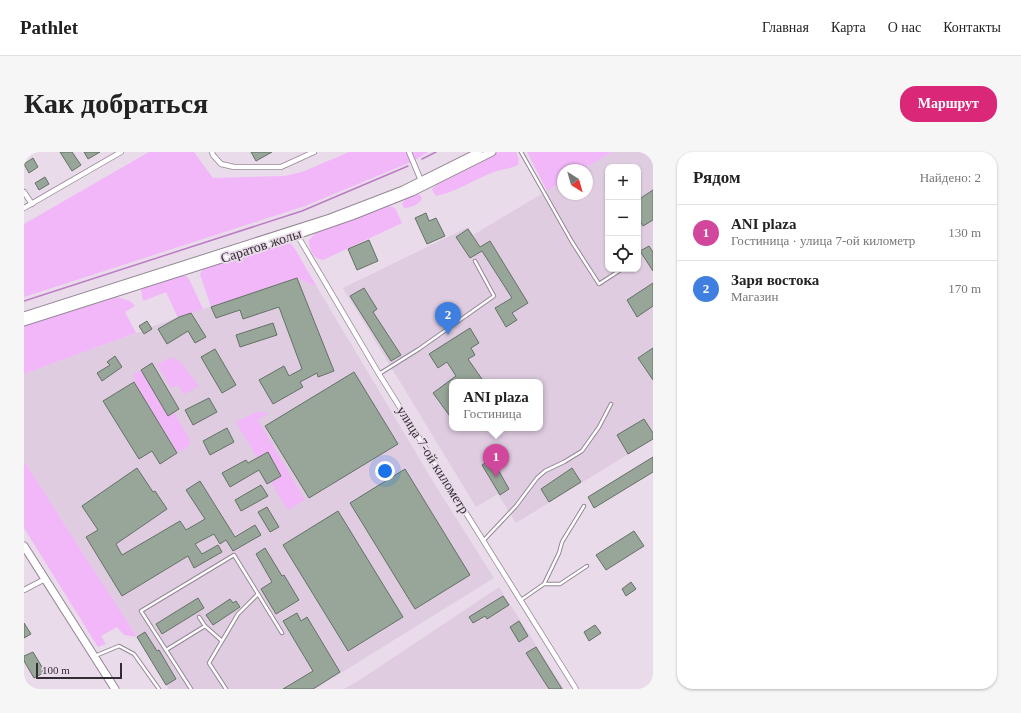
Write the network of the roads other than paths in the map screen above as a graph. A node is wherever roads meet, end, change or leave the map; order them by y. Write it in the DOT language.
graph roads {
  1 [pos="120,152"];
  2 [pos="212,152"];
  3 [pos="314,152"];
  4 [pos="408,152"];
  5 [pos="479,152"];
  6 [pos="492,152"];
  7 [pos="521,152"];
  8 [pos="422,184"];
  9 [pos="24,192"];
  10 [pos="32,204"];
  11 [pos="24,208"];
  12 [pos="295,233"];
  13 [pos="475,261"];
  14 [pos="192,265"];
  15 [pos="617,272"];
  16 [pos="24,316"];
  17 [pos="24,322"];
  18 [pos="379,374"];
  19 [pos="611,404"];
  20 [pos="584,506"];
  21 [pos="484,541"];
  22 [pos="24,546"];
  23 [pos="587,566"];
  24 [pos="45,579"];
  25 [pos="544,584"];
  26 [pos="24,590"];
  27 [pos="258,594"];
  28 [pos="521,600"];
  29 [pos="199,617"];
  30 [pos="205,626"];
  31 [pos="282,633"];
  32 [pos="222,641"];
  33 [pos="166,650"];
  34 [pos="95,656"];
  35 [pos="115,689"];
  36 [pos="159,689"];
  37 [pos="191,689"];
  38 [pos="226,689"];
  39 [pos="576,689"];
  1 -- 10 [label="street"];
  2 -- 3 [label="street"];
  4 -- 8 [label="street"];
  5 -- 8 [label="main road, Саратов жолы"];
  6 -- 8 [label="main road, Саратов жолы"];
  7 -- 15 [label="lane"];
  8 -- 12 [label="main road, Саратов жолы"];
  9 -- 10 [label="street"];
  10 -- 11 [label="street"];
  12 -- 14 [label="main road, Саратов жолы"];
  12 -- 18 [label="street, улица 7-ой километр"];
  13 -- 18 [label="lane"];
  14 -- 16 [label="main road, Саратов жолы"];
  14 -- 17 [label="main road, Саратов жолы"];
  18 -- 21 [label="street, улица 7-ой километр"];
  19 -- 21 [label="lane"];
  20 -- 25 [label="lane"];
  21 -- 28 [label="street, улица 7-ой километр"];
  22 -- 24 [label="main road"];
  23 -- 25 [label="lane"];
  24 -- 26 [label="street"];
  24 -- 34 [label="main road"];
  25 -- 28 [label="lane"];
  27 -- 31 [label="lane"];
  27 -- 32 [label="lane"];
  27 -- 33 [label="lane"];
  28 -- 39 [label="street, улица 7-ой километр"];
  29 -- 30 [label="lane"];
  30 -- 32 [label="lane"];
  30 -- 33 [label="lane"];
  32 -- 38 [label="lane"];
  33 -- 37 [label="lane"];
  34 -- 35 [label="main road"];
  34 -- 36 [label="lane"];
}
